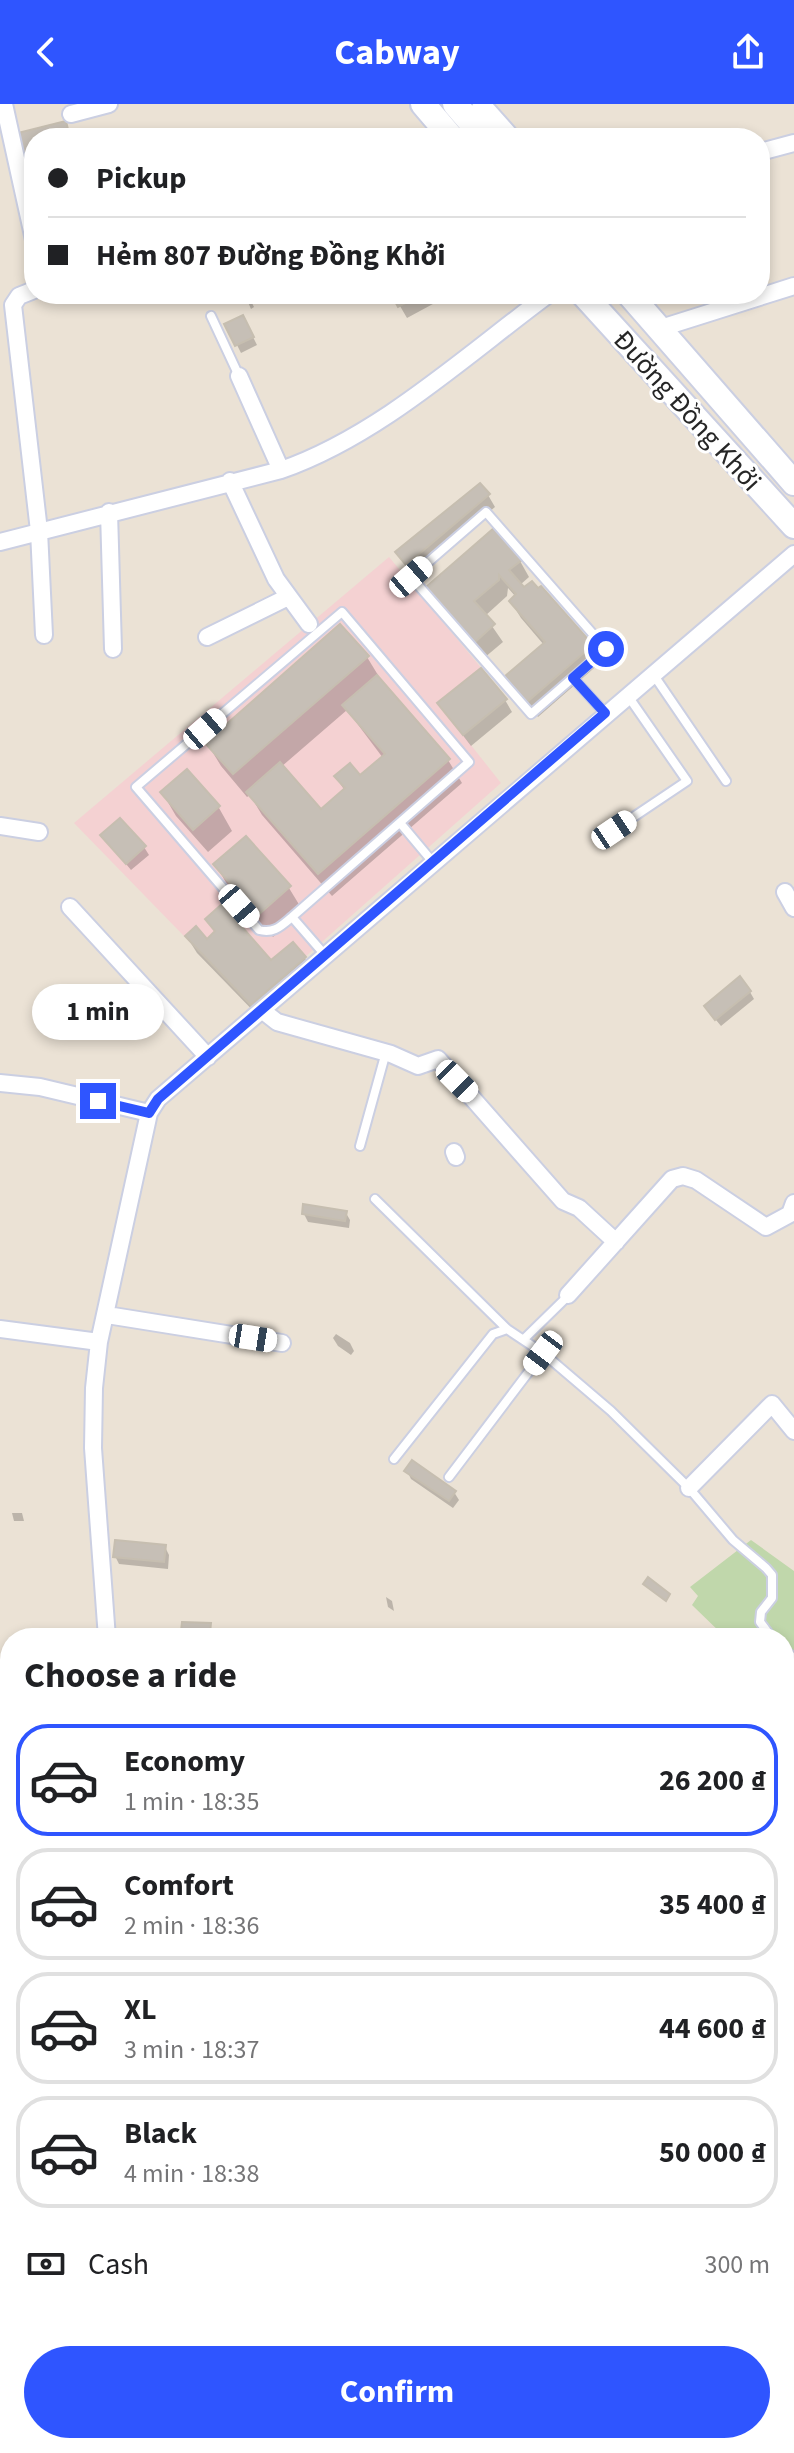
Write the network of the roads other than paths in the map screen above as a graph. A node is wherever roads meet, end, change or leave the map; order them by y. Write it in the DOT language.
graph roads {
  1 [pos="4,104"];
  2 [pos="109,104"];
  3 [pos="423,104"];
  4 [pos="455,104"];
  5 [pos="71,114"];
  6 [pos="491,123"];
  7 [pos="443,128"];
  8 [pos="794,143"];
  9 [pos="770,149"];
  10 [pos="24,195"];
  11 [pos="794,286"];
  12 [pos="24,294"];
  13 [pos="770,294"];
  14 [pos="536,304"];
  15 [pos="592,304"];
  16 [pos="637,304"];
  17 [pos="737,304"];
  18 [pos="211,316"];
  19 [pos="658,329"];
  20 [pos="239,376"];
  21 [pos="281,470"];
  22 [pos="230,481"];
  23 [pos="794,483"];
  24 [pos="109,512"];
  25 [pos="794,526"];
  26 [pos="39,531"];
  27 [pos="0,542"];
  28 [pos="794,554"];
  29 [pos="288,597"];
  30 [pos="309,624"];
  31 [pos="44,635"];
  32 [pos="207,637"];
  33 [pos="113,649"];
  34 [pos="652,674"];
  35 [pos="573,678"];
  36 [pos="627,695"];
  37 [pos="605,713"];
  38 [pos="726,781"];
  39 [pos="401,824"];
  40 [pos="0,826"];
  41 [pos="614,830"];
  42 [pos="39,832"];
  43 [pos="432,861"];
  44 [pos="785,892"];
  45 [pos="70,907"];
  46 [pos="794,908"];
  47 [pos="292,917"];
  48 [pos="326,956"];
  49 [pos="263,1011"];
  50 [pos="386,1052"];
  51 [pos="208,1057"];
  52 [pos="0,1083"];
  53 [pos="149,1113"];
  54 [pos="360,1146"];
  55 [pos="375,1199"];
  56 [pos="794,1203"];
  57 [pos="616,1242"];
  58 [pos="568,1295"];
  59 [pos="107,1315"];
  60 [pos="0,1329"];
  61 [pos="507,1329"];
  62 [pos="524,1339"];
  63 [pos="99,1342"];
  64 [pos="282,1343"];
  65 [pos="543,1353"];
  66 [pos="794,1431"];
  67 [pos="394,1459"];
  68 [pos="449,1477"];
  69 [pos="689,1488"];
  70 [pos="106,1628"];
  71 [pos="764,1628"];
  1 -- 10 [label="street"];
  2 -- 5 [label="street"];
  3 -- 7 [label="main road"];
  4 -- 6 [label="main road"];
  8 -- 9 [label="street"];
  11 -- 13 [label="street"];
  12 -- 26 [label="street"];
  14 -- 21 [label="street"];
  15 -- 25 [label="main road, Đường Đồng Khởi"];
  16 -- 19 [label="main road, Đường Đồng Khởi"];
  17 -- 19 [label="street"];
  18 -- 20 [label="lane"];
  19 -- 23 [label="main road, Đường Đồng Khởi"];
  20 -- 21 [label="street"];
  21 -- 22 [label="street"];
  22 -- 24 [label="street"];
  22 -- 29 [label="street"];
  24 -- 26 [label="street"];
  24 -- 33 [label="street"];
  26 -- 27 [label="street"];
  26 -- 31 [label="street"];
  28 -- 34 [label="street"];
  29 -- 30 [label="street"];
  29 -- 32 [label="street"];
  34 -- 36 [label="street"];
  34 -- 38 [label="lane"];
  35 -- 35 [label="lane"];
  35 -- 37 [label="lane"];
  36 -- 37 [label="street"];
  36 -- 41 [label="lane"];
  37 -- 43 [label="street"];
  39 -- 43 [label="lane"];
  39 -- 47 [label="lane"];
  39 -- 47 [label="lane"];
  40 -- 42 [label="street"];
  43 -- 48 [label="street"];
  44 -- 46 [label="street"];
  45 -- 51 [label="street"];
  47 -- 48 [label="lane"];
  48 -- 49 [label="street"];
  49 -- 50 [label="street"];
  49 -- 51 [label="street"];
  50 -- 54 [label="lane"];
  50 -- 57 [label="street"];
  51 -- 53 [label="street"];
  52 -- 53 [label="street"];
  53 -- 59 [label="street"];
  55 -- 61 [label="lane"];
  56 -- 57 [label="street"];
  57 -- 58 [label="street"];
  58 -- 62 [label="lane"];
  59 -- 63 [label="street"];
  59 -- 64 [label="street"];
  60 -- 63 [label="street"];
  61 -- 62 [label="lane"];
  61 -- 67 [label="lane"];
  62 -- 65 [label="lane"];
  63 -- 70 [label="street"];
  65 -- 68 [label="lane"];
  65 -- 69 [label="lane"];
  66 -- 69 [label="street"];
  69 -- 71 [label="lane"];
}
